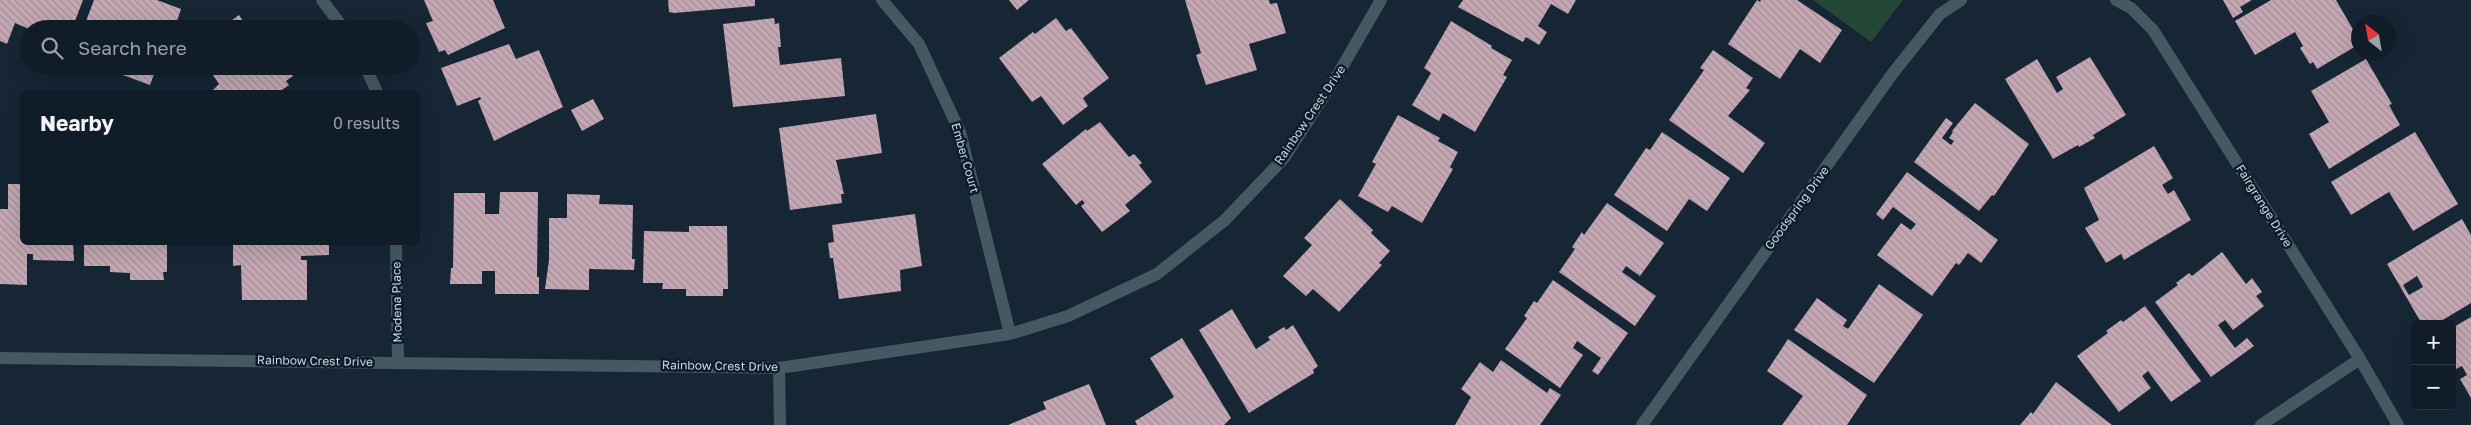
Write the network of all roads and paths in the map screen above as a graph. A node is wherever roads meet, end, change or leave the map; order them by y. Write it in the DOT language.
graph roads {
  1 [pos="322,0"];
  2 [pos="882,0"];
  3 [pos="1381,0"];
  4 [pos="1961,0"];
  5 [pos="2116,0"];
  6 [pos="337,20"];
  7 [pos="369,75"];
  8 [pos="376,90"];
  9 [pos="396,245"];
  10 [pos="1010,334"];
  11 [pos="0,358"];
  12 [pos="2360,360"];
  13 [pos="398,362"];
  14 [pos="779,368"];
  15 [pos="780,425"];
  16 [pos="1642,425"];
  17 [pos="2261,425"];
  18 [pos="2398,425"];
  1 -- 6 [label="street"];
  2 -- 10 [label="street, Ember Court"];
  3 -- 10 [label="street, Rainbow Crest Drive"];
  4 -- 16 [label="street, Goodspring Drive"];
  5 -- 12 [label="street, Fairgrange Drive"];
  7 -- 8 [label="street"];
  9 -- 13 [label="street, Modena Place"];
  10 -- 14 [label="street, Rainbow Crest Drive"];
  11 -- 13 [label="street, Rainbow Crest Drive"];
  12 -- 17 [label="street"];
  12 -- 18 [label="street, Fairgrange Drive"];
  13 -- 14 [label="street, Rainbow Crest Drive"];
  14 -- 15 [label="street"];
}
